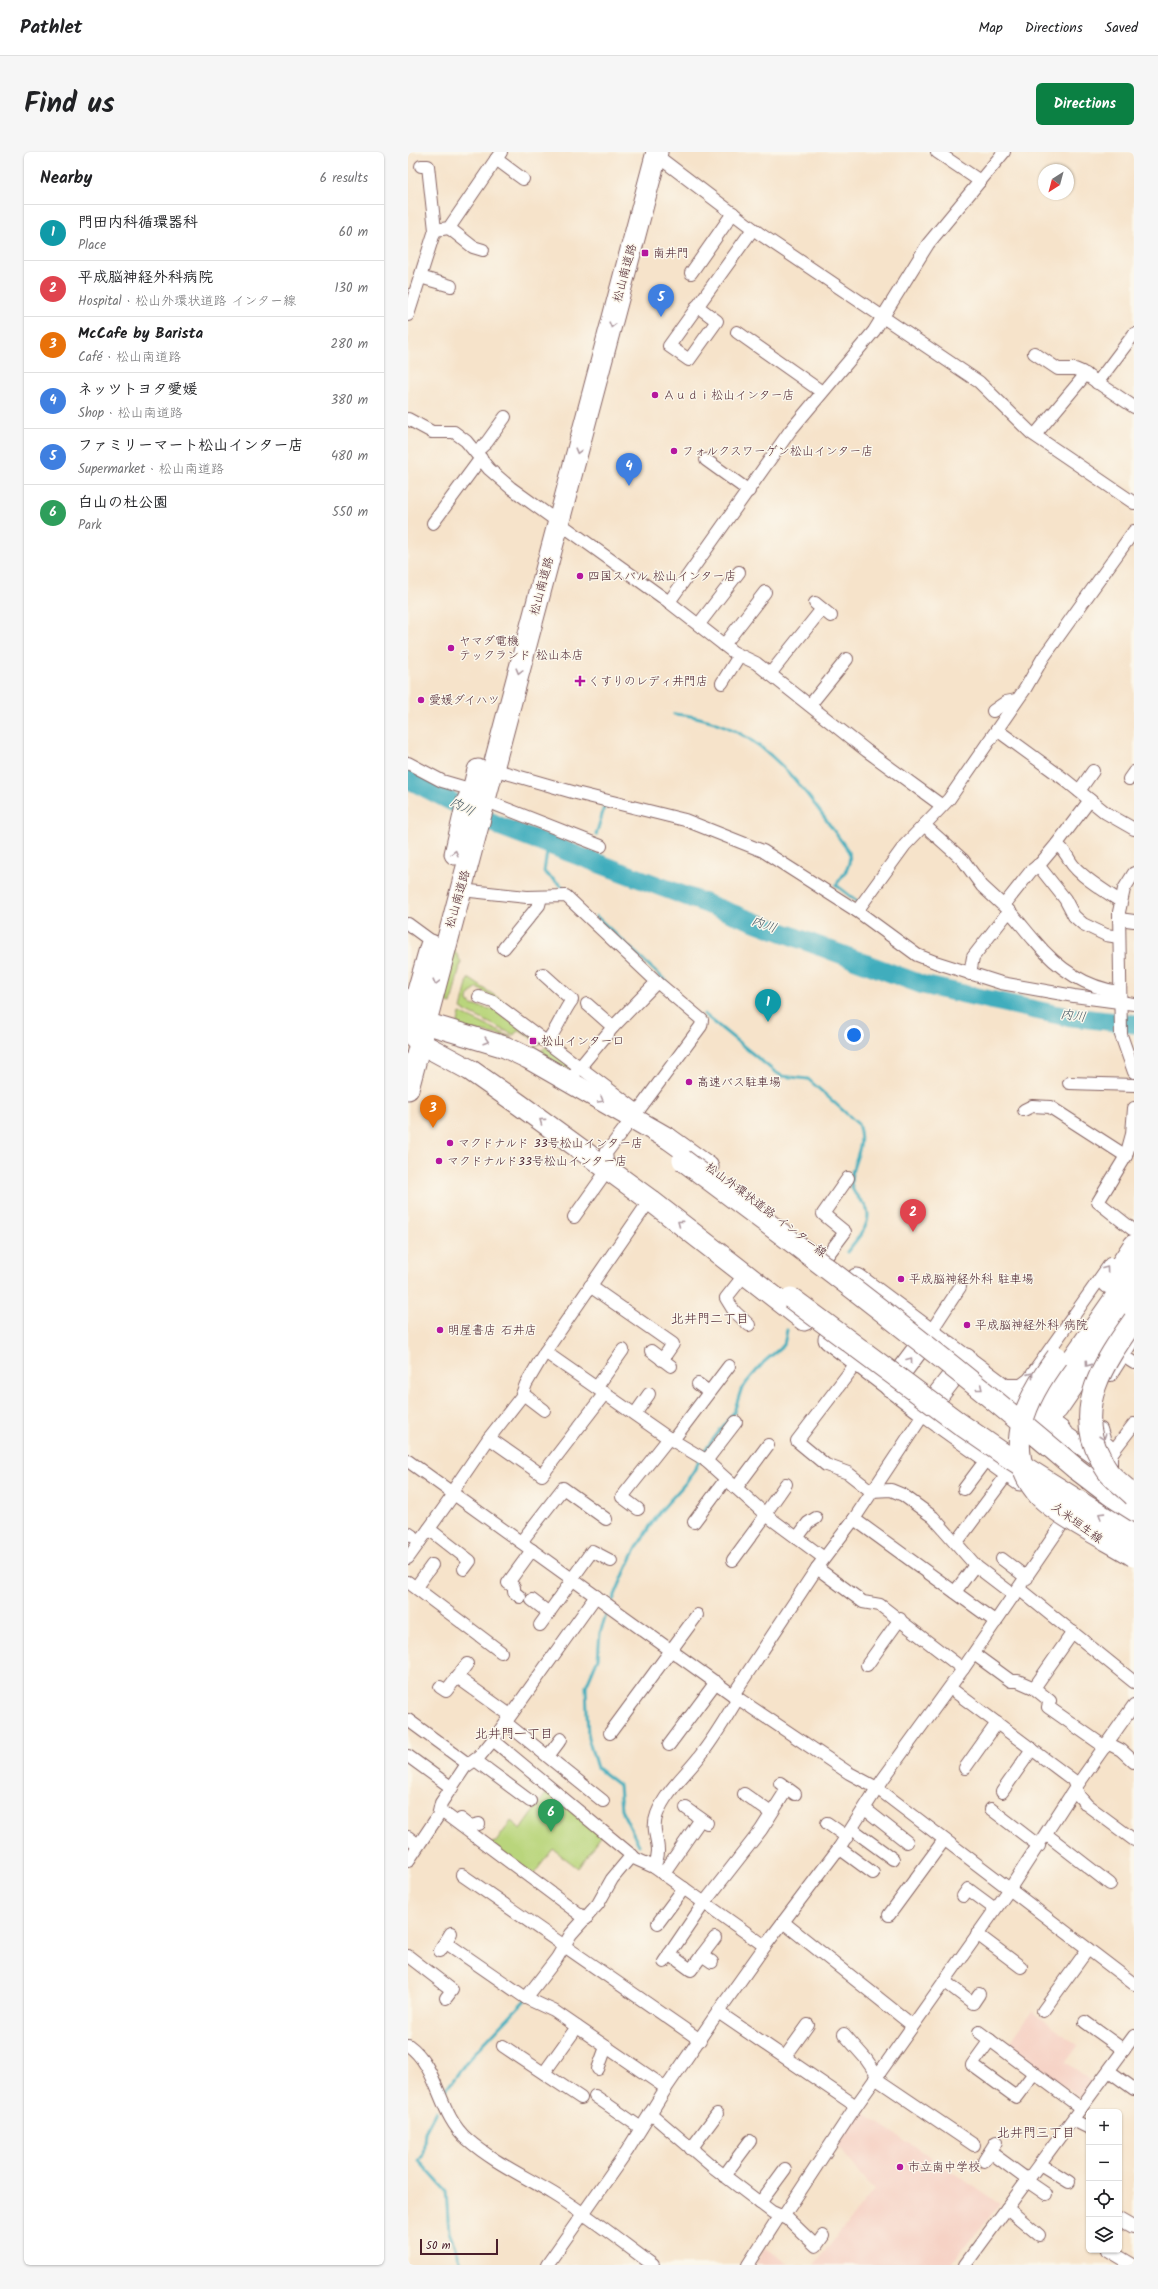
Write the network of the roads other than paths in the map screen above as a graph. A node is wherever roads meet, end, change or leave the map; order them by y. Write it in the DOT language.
graph roads {
  1 [pos="937,152"];
  2 [pos="1004,152"];
  3 [pos="652,153"];
  4 [pos="499,156"];
  5 [pos="421,166"];
  6 [pos="523,179"];
  7 [pos="980,181"];
  8 [pos="732,213"];
  9 [pos="449,228"];
  10 [pos="753,229"];
  11 [pos="435,230"];
  12 [pos="483,250"];
  13 [pos="691,273"];
  14 [pos="420,277"];
  15 [pos="451,286"];
  16 [pos="697,306"];
  17 [pos="408,315"];
  18 [pos="882,318"];
  19 [pos="737,332"];
  20 [pos="1134,334"];
  21 [pos="1034,353"];
  22 [pos="1086,374"];
  23 [pos="1097,383"];
  24 [pos="822,392"];
  25 [pos="1134,407"];
  26 [pos="505,417"];
  27 [pos="408,419"];
  28 [pos="1034,435"];
  29 [pos="478,455"];
  30 [pos="706,460"];
  31 [pos="749,491"];
  32 [pos="1134,503"];
  33 [pos="553,518"];
  34 [pos="433,523"];
  35 [pos="1133,535"];
  36 [pos="739,572"];
  37 [pos="765,592"];
  38 [pos="669,602"];
  39 [pos="823,609"];
  40 [pos="699,624"];
  41 [pos="724,645"];
  42 [pos="739,656"];
  43 [pos="846,659"];
  44 [pos="770,674"];
  45 [pos="722,683"];
  46 [pos="1016,700"];
  47 [pos="810,705"];
  48 [pos="993,712"];
  49 [pos="997,730"];
  50 [pos="408,763"];
  51 [pos="486,767"];
  52 [pos="1093,771"];
  53 [pos="1079,791"];
  54 [pos="476,800"];
  55 [pos="1090,800"];
  56 [pos="941,806"];
  57 [pos="924,825"];
  58 [pos="1134,829"];
  59 [pos="468,834"];
  60 [pos="1057,844"];
  61 [pos="601,846"];
  62 [pos="1038,865"];
  63 [pos="1134,872"];
  64 [pos="461,890"];
  65 [pos="541,897"];
  66 [pos="1120,901"];
  67 [pos="1007,908"];
  68 [pos="857,911"];
  69 [pos="1119,919"];
  70 [pos="1134,921"];
  71 [pos="408,924"];
  72 [pos="1119,937"];
  73 [pos="438,946"];
  74 [pos="504,948"];
  75 [pos="543,974"];
  76 [pos="970,974"];
  77 [pos="657,982"];
  78 [pos="479,997"];
  79 [pos="1119,1000"];
  80 [pos="587,1004"];
  81 [pos="1134,1004"];
  82 [pos="613,1027"];
  83 [pos="414,1030"];
  84 [pos="1122,1037"];
  85 [pos="547,1041"];
  86 [pos="1134,1041"];
  87 [pos="1134,1072"];
  88 [pos="574,1074"];
  89 [pos="1069,1084"];
  90 [pos="1134,1085"];
  91 [pos="408,1089"];
  92 [pos="1134,1108"];
  93 [pos="1024,1110"];
  94 [pos="635,1114"];
  95 [pos="653,1130"];
  96 [pos="1126,1156"];
  97 [pos="608,1169"];
  98 [pos="848,1178"];
  99 [pos="650,1200"];
  100 [pos="574,1217"];
  101 [pos="1133,1236"];
  102 [pos="711,1247"];
  103 [pos="827,1256"];
  104 [pos="1134,1271"];
  105 [pos="745,1274"];
  106 [pos="590,1286"];
  107 [pos="960,1287"];
  108 [pos="1134,1297"];
  109 [pos="1134,1320"];
  110 [pos="749,1325"];
  111 [pos="930,1334"];
  112 [pos="1134,1339"];
  113 [pos="623,1350"];
  114 [pos="651,1351"];
  115 [pos="545,1352"];
  116 [pos="1123,1356"];
  117 [pos="966,1360"];
  118 [pos="858,1361"];
  119 [pos="1134,1363"];
  120 [pos="722,1368"];
  121 [pos="698,1384"];
  122 [pos="997,1384"];
  123 [pos="890,1386"];
  124 [pos="601,1390"];
  125 [pos="709,1392"];
  126 [pos="523,1394"];
  127 [pos="649,1394"];
  128 [pos="544,1410"];
  129 [pos="925,1412"];
  130 [pos="634,1414"];
  131 [pos="1042,1418"];
  132 [pos="736,1422"];
  133 [pos="1134,1424"];
  134 [pos="1060,1431"];
  135 [pos="489,1438"];
  136 [pos="671,1439"];
  137 [pos="768,1445"];
  138 [pos="988,1457"];
  139 [pos="1112,1458"];
  140 [pos="408,1461"];
  141 [pos="706,1461"];
  142 [pos="1015,1476"];
  143 [pos="726,1479"];
  144 [pos="786,1484"];
  145 [pos="1134,1485"];
  146 [pos="736,1488"];
  147 [pos="964,1489"];
  148 [pos="871,1491"];
  149 [pos="453,1493"];
  150 [pos="1134,1496"];
  151 [pos="638,1509"];
  152 [pos="1134,1513"];
  153 [pos="765,1515"];
  154 [pos="1067,1517"];
  155 [pos="816,1518"];
  156 [pos="606,1519"];
  157 [pos="854,1519"];
  158 [pos="694,1522"];
  159 [pos="429,1529"];
  160 [pos="408,1533"];
  161 [pos="1134,1536"];
  162 [pos="796,1538"];
  163 [pos="420,1542"];
  164 [pos="522,1542"];
  165 [pos="957,1542"];
  166 [pos="532,1550"];
  167 [pos="1134,1556"];
  168 [pos="408,1558"];
  169 [pos="824,1558"];
  170 [pos="733,1560"];
  171 [pos="1002,1560"];
  172 [pos="611,1561"];
  173 [pos="1134,1564"];
  174 [pos="432,1565"];
  175 [pos="975,1565"];
  176 [pos="817,1568"];
  177 [pos="464,1569"];
  178 [pos="1027,1578"];
  179 [pos="573,1579"];
  180 [pos="412,1584"];
  181 [pos="955,1592"];
  182 [pos="1017,1592"];
  183 [pos="596,1596"];
  184 [pos="549,1612"];
  185 [pos="697,1615"];
  186 [pos="900,1619"];
  187 [pos="996,1622"];
  188 [pos="540,1625"];
  189 [pos="1073,1632"];
  190 [pos="671,1650"];
  191 [pos="501,1652"];
  192 [pos="974,1654"];
  193 [pos="467,1664"];
  194 [pos="868,1665"];
  195 [pos="964,1669"];
  196 [pos="457,1677"];
  197 [pos="716,1682"];
  198 [pos="1134,1682"];
  199 [pos="440,1686"];
  200 [pos="950,1688"];
  201 [pos="1034,1688"];
  202 [pos="736,1696"];
  203 [pos="1134,1705"];
  204 [pos="508,1719"];
  205 [pos="408,1720"];
  206 [pos="997,1723"];
  207 [pos="610,1733"];
  208 [pos="561,1739"];
  209 [pos="493,1740"];
  210 [pos="669,1745"];
  211 [pos="1106,1745"];
  212 [pos="1032,1749"];
  213 [pos="549,1755"];
  214 [pos="408,1756"];
  215 [pos="471,1762"];
  216 [pos="1134,1762"];
  217 [pos="965,1768"];
  218 [pos="1076,1787"];
  219 [pos="452,1788"];
  220 [pos="877,1788"];
  221 [pos="787,1789"];
  222 [pos="1002,1792"];
  223 [pos="744,1794"];
  224 [pos="603,1800"];
  225 [pos="530,1801"];
  226 [pos="440,1807"];
  227 [pos="686,1808"];
  228 [pos="865,1809"];
  229 [pos="991,1809"];
  230 [pos="771,1813"];
  231 [pos="827,1823"];
  232 [pos="480,1824"];
  233 [pos="850,1833"];
  234 [pos="1047,1835"];
  235 [pos="408,1837"];
  236 [pos="944,1840"];
  237 [pos="1134,1840"];
  238 [pos="907,1842"];
  239 [pos="418,1845"];
  240 [pos="1039,1846"];
  241 [pos="840,1848"];
  242 [pos="632,1855"];
  243 [pos="893,1859"];
  244 [pos="408,1861"];
  245 [pos="659,1871"];
  246 [pos="873,1873"];
  247 [pos="462,1875"];
  248 [pos="1110,1884"];
  249 [pos="684,1888"];
  250 [pos="1009,1890"];
  251 [pos="963,1896"];
  252 [pos="704,1903"];
  253 [pos="995,1909"];
  254 [pos="889,1915"];
  255 [pos="586,1919"];
  256 [pos="783,1922"];
  257 [pos="658,1923"];
  258 [pos="977,1934"];
  259 [pos="714,1938"];
  260 [pos="445,1942"];
  261 [pos="564,1946"];
  262 [pos="764,1946"];
  263 [pos="1088,1950"];
  264 [pos="408,1956"];
  265 [pos="1021,1967"];
  266 [pos="944,1981"];
  267 [pos="1134,1984"];
  268 [pos="980,1994"];
  269 [pos="446,1998"];
  270 [pos="526,1998"];
  271 [pos="1042,2011"];
  272 [pos="718,2012"];
  273 [pos="1085,2022"];
  274 [pos="808,2025"];
  275 [pos="912,2025"];
  276 [pos="577,2027"];
  277 [pos="979,2032"];
  278 [pos="1134,2036"];
  279 [pos="700,2040"];
  280 [pos="990,2040"];
  281 [pos="846,2041"];
  282 [pos="408,2045"];
  283 [pos="503,2046"];
  284 [pos="606,2046"];
  285 [pos="1124,2050"];
  286 [pos="785,2057"];
  287 [pos="598,2069"];
  288 [pos="1109,2071"];
  289 [pos="544,2073"];
  290 [pos="1034,2073"];
  291 [pos="876,2077"];
  292 [pos="666,2088"];
  293 [pos="1134,2090"];
  294 [pos="595,2096"];
  295 [pos="581,2098"];
  296 [pos="856,2106"];
  297 [pos="1081,2108"];
  298 [pos="650,2113"];
  299 [pos="717,2114"];
  300 [pos="1073,2120"];
  301 [pos="1086,2126"];
  302 [pos="641,2128"];
  303 [pos="750,2141"];
  304 [pos="974,2145"];
  305 [pos="691,2149"];
  306 [pos="990,2152"];
  307 [pos="1040,2164"];
  308 [pos="785,2169"];
  309 [pos="724,2176"];
  310 [pos="1028,2180"];
  311 [pos="1069,2182"];
  312 [pos="1046,2194"];
  313 [pos="760,2203"];
  314 [pos="1007,2208"];
  315 [pos="583,2214"];
  316 [pos="782,2216"];
  317 [pos="1039,2234"];
  318 [pos="823,2236"];
  319 [pos="1106,2253"];
  320 [pos="547,2265"];
  321 [pos="653,2265"];
  322 [pos="748,2265"];
  323 [pos="965,2265"];
  324 [pos="1133,2265"];
  1 -- 7 [label="street"];
  2 -- 7 [label="street"];
  3 -- 8 [label="street"];
  3 -- 33 [label="highway, 松山南道路"];
  4 -- 6 [label="street"];
  4 -- 9 [label="street"];
  5 -- 11 [label="street"];
  7 -- 18 [label="street"];
  8 -- 10 [label="street"];
  8 -- 13 [label="street"];
  9 -- 11 [label="street"];
  9 -- 12 [label="street"];
  10 -- 16 [label="street"];
  10 -- 18 [label="street"];
  11 -- 14 [label="street"];
  14 -- 15 [label="street"];
  14 -- 17 [label="street"];
  18 -- 24 [label="street"];
  18 -- 28 [label="street"];
  19 -- 24 [label="street"];
  20 -- 23 [label="street"];
  21 -- 22 [label="street"];
  22 -- 23 [label="street"];
  22 -- 28 [label="street"];
  23 -- 25 [label="street"];
  24 -- 31 [label="street"];
  26 -- 29 [label="street"];
  27 -- 29 [label="street"];
  28 -- 32 [label="street"];
  29 -- 33 [label="street"];
  29 -- 34 [label="street"];
  30 -- 31 [label="street"];
  31 -- 38 [label="street"];
  33 -- 38 [label="street"];
  33 -- 51 [label="highway, 松山南道路"];
  35 -- 46 [label="street"];
  36 -- 40 [label="street"];
  37 -- 41 [label="street"];
  38 -- 40 [label="street"];
  39 -- 44 [label="street"];
  40 -- 41 [label="street"];
  41 -- 42 [label="street"];
  42 -- 44 [label="street"];
  42 -- 45 [label="street"];
  43 -- 47 [label="street"];
  44 -- 47 [label="street"];
  46 -- 48 [label="street"];
  46 -- 49 [label="street"];
  47 -- 56 [label="street"];
  49 -- 53 [label="street"];
  49 -- 56 [label="street"];
  50 -- 54 [label="street"];
  51 -- 54 [label="highway, 松山南道路"];
  51 -- 68 [label="street"];
  52 -- 53 [label="street"];
  53 -- 55 [label="street"];
  54 -- 59 [label="highway, 松山南道路"];
  54 -- 61 [label="street"];
  55 -- 58 [label="street"];
  55 -- 60 [label="street"];
  56 -- 57 [label="street"];
  57 -- 67 [label="street"];
  57 -- 68 [label="street"];
  59 -- 64 [label="highway, 松山南道路"];
  73 -- 59 [label="highway, 松山南道路, one-way"];
  60 -- 62 [label="street"];
  60 -- 66 [label="street"];
  62 -- 67 [label="street"];
  62 -- 72 [label="street"];
  63 -- 66 [label="street"];
  64 -- 65 [label="street"];
  64 -- 73 [label="highway, 松山南道路"];
  65 -- 74 [label="street"];
  65 -- 77 [label="street"];
  66 -- 69 [label="street"];
  67 -- 76 [label="street"];
  67 -- 79 [label="street"];
  68 -- 76 [label="street"];
  69 -- 70 [label="street"];
  69 -- 72 [label="street"];
  71 -- 73 [label="street"];
  72 -- 79 [label="street"];
  73 -- 83 [label="highway, 松山南道路"];
  75 -- 85 [label="street"];
  76 -- 79 [label="street"];
  77 -- 82 [label="street"];
  77 -- 94 [label="street"];
  78 -- 85 [label="street"];
  79 -- 81 [label="street"];
  79 -- 84 [label="street"];
  80 -- 82 [label="street"];
  82 -- 88 [label="street"];
  83 -- 88 [label="highway, 松山外環状道路 インター線, one-way"];
  83 -- 91 [label="highway, 松山南道路"];
  97 -- 83 [label="highway, one-way"];
  84 -- 86 [label="street"];
  84 -- 87 [label="street"];
  85 -- 88 [label="street"];
  88 -- 94 [label="highway, 松山外環状道路 インター線"];
  89 -- 90 [label="street"];
  92 -- 96 [label="street"];
  93 -- 96 [label="street"];
  94 -- 95 [label="highway, 松山外環状道路 インター線"];
  94 -- 97 [label="street"];
  95 -- 103 [label="highway, 松山外環状道路 インター線"];
  95 -- 152 [label="highway, one-way, bridge"];
  96 -- 101 [label="street"];
  97 -- 99 [label="highway"];
  97 -- 100 [label="street"];
  98 -- 103 [label="street"];
  102 -- 99 [label="highway, one-way"];
  99 -- 106 [label="street"];
  122 -- 101 [label="street, one-way"];
  101 -- 167 [label="highway, bridge"];
  102 -- 105 [label="highway"];
  161 -- 102 [label="highway, one-way, bridge"];
  103 -- 111 [label="highway, 松山外環状道路 インター線"];
  104 -- 131 [label="highway"];
  105 -- 110 [label="street"];
  105 -- 118 [label="highway"];
  106 -- 114 [label="street"];
  106 -- 115 [label="street"];
  107 -- 111 [label="street"];
  108 -- 131 [label="highway, one-way"];
  109 -- 150 [label="highway, bridge"];
  111 -- 117 [label="highway, 松山外環状道路 インター線"];
  123 -- 111 [label="highway, one-way"];
  112 -- 116 [label="street"];
  113 -- 124 [label="street"];
  115 -- 124 [label="street"];
  115 -- 126 [label="street"];
  116 -- 119 [label="street"];
  116 -- 139 [label="street, one-way"];
  117 -- 122 [label="highway, 松山外環状道路 インター線"];
  117 -- 129 [label="highway"];
  118 -- 123 [label="highway"];
  118 -- 148 [label="street"];
  120 -- 125 [label="street"];
  121 -- 125 [label="street"];
  122 -- 131 [label="highway, 松山外環状道路 インター線"];
  123 -- 129 [label="highway"];
  124 -- 130 [label="street"];
  124 -- 135 [label="street"];
  125 -- 136 [label="street"];
  126 -- 128 [label="street"];
  126 -- 135 [label="street"];
  127 -- 130 [label="street"];
  129 -- 138 [label="highway"];
  129 -- 148 [label="street"];
  130 -- 136 [label="street"];
  131 -- 134 [label="highway, 松山外環状道路 インター線"];
  131 -- 142 [label="highway"];
  132 -- 141 [label="street"];
  133 -- 139 [label="street"];
  134 -- 139 [label="main road"];
  135 -- 149 [label="street"];
  136 -- 141 [label="street"];
  136 -- 151 [label="street"];
  137 -- 146 [label="street"];
  138 -- 142 [label="highway"];
  138 -- 147 [label="street"];
  139 -- 145 [label="main road"];
  140 -- 149 [label="street"];
  141 -- 143 [label="street"];
  142 -- 154 [label="main road, 久米垣生線"];
  142 -- 165 [label="street"];
  143 -- 146 [label="street"];
  143 -- 158 [label="street"];
  144 -- 153 [label="street"];
  146 -- 153 [label="street"];
  148 -- 157 [label="street"];
  148 -- 165 [label="street"];
  149 -- 159 [label="street"];
  149 -- 164 [label="street"];
  153 -- 162 [label="street"];
  153 -- 170 [label="street"];
  154 -- 173 [label="main road, 久米垣生線"];
  154 -- 178 [label="street"];
  155 -- 162 [label="street"];
  156 -- 164 [label="street"];
  157 -- 169 [label="street"];
  157 -- 181 [label="street"];
  159 -- 163 [label="street"];
  159 -- 177 [label="street"];
  160 -- 163 [label="street"];
  162 -- 169 [label="street"];
  163 -- 168 [label="street"];
  164 -- 166 [label="street"];
  165 -- 175 [label="street"];
  166 -- 179 [label="street"];
  166 -- 184 [label="street"];
  169 -- 176 [label="street"];
  171 -- 178 [label="street"];
  172 -- 179 [label="street"];
  174 -- 180 [label="street"];
  175 -- 181 [label="street"];
  175 -- 182 [label="street"];
  176 -- 186 [label="street"];
  176 -- 202 [label="street"];
  178 -- 182 [label="street"];
  179 -- 183 [label="street"];
  179 -- 184 [label="street"];
  180 -- 191 [label="street"];
  181 -- 187 [label="street"];
  182 -- 187 [label="street"];
  182 -- 189 [label="street"];
  183 -- 190 [label="street"];
  183 -- 204 [label="street"];
  184 -- 188 [label="street"];
  185 -- 190 [label="street"];
  186 -- 194 [label="street"];
  186 -- 195 [label="street"];
  187 -- 192 [label="street"];
  189 -- 198 [label="street"];
  189 -- 201 [label="street"];
  190 -- 197 [label="street"];
  190 -- 207 [label="street"];
  192 -- 195 [label="street"];
  192 -- 201 [label="street"];
  193 -- 196 [label="street"];
  195 -- 200 [label="street"];
  196 -- 199 [label="street"];
  196 -- 204 [label="street"];
  197 -- 202 [label="street"];
  197 -- 210 [label="street"];
  200 -- 206 [label="street"];
  200 -- 220 [label="street"];
  201 -- 211 [label="street"];
  202 -- 220 [label="street"];
  202 -- 245 [label="street"];
  203 -- 211 [label="street"];
  204 -- 209 [label="street"];
  204 -- 213 [label="street"];
  205 -- 215 [label="street"];
  206 -- 212 [label="street"];
  206 -- 217 [label="street"];
  208 -- 213 [label="street"];
  209 -- 215 [label="street"];
  209 -- 242 [label="street"];
  211 -- 216 [label="street"];
  211 -- 218 [label="street"];
  212 -- 218 [label="street"];
  212 -- 222 [label="street"];
  213 -- 224 [label="street"];
  214 -- 219 [label="street"];
  215 -- 219 [label="street"];
  215 -- 225 [label="street"];
  218 -- 234 [label="street"];
  218 -- 237 [label="street"];
  219 -- 226 [label="street"];
  220 -- 228 [label="street"];
  220 -- 236 [label="street"];
  221 -- 230 [label="street"];
  223 -- 230 [label="street"];
  226 -- 232 [label="street"];
  226 -- 239 [label="street"];
  226 -- 255 [label="street"];
  227 -- 245 [label="street"];
  228 -- 233 [label="street"];
  228 -- 238 [label="street"];
  229 -- 240 [label="street"];
  230 -- 252 [label="street"];
  231 -- 233 [label="street"];
  233 -- 241 [label="street"];
  233 -- 243 [label="street"];
  234 -- 240 [label="street"];
  234 -- 248 [label="street"];
  235 -- 239 [label="street"];
  236 -- 250 [label="street"];
  236 -- 254 [label="street"];
  239 -- 244 [label="street"];
  240 -- 250 [label="street"];
  241 -- 246 [label="street"];
  241 -- 256 [label="street"];
  242 -- 245 [label="street"];
  242 -- 255 [label="street"];
  245 -- 249 [label="street"];
  247 -- 261 [label="street"];
  249 -- 252 [label="street"];
  249 -- 257 [label="street"];
  250 -- 253 [label="street"];
  250 -- 263 [label="street"];
  251 -- 253 [label="street"];
  252 -- 259 [label="street"];
  252 -- 262 [label="street"];
  253 -- 258 [label="street"];
  255 -- 261 [label="street"];
  256 -- 262 [label="street"];
  256 -- 275 [label="street"];
  258 -- 265 [label="street"];
  258 -- 266 [label="street"];
  260 -- 270 [label="street"];
  261 -- 270 [label="street"];
  261 -- 279 [label="street"];
  262 -- 272 [label="street"];
  263 -- 267 [label="street"];
  263 -- 271 [label="street"];
  264 -- 269 [label="street"];
  266 -- 268 [label="street"];
  266 -- 275 [label="street"];
  270 -- 276 [label="street"];
  272 -- 279 [label="street"];
  272 -- 286 [label="street"];
  273 -- 285 [label="street"];
  274 -- 286 [label="street"];
  275 -- 291 [label="street"];
  276 -- 284 [label="street"];
  276 -- 289 [label="street"];
  277 -- 280 [label="street"];
  278 -- 285 [label="street"];
  279 -- 292 [label="street"];
  280 -- 290 [label="street"];
  280 -- 290 [label="street"];
  281 -- 291 [label="street"];
  282 -- 315 [label="street"];
  283 -- 289 [label="street"];
  284 -- 287 [label="street"];
  284 -- 292 [label="street"];
  285 -- 288 [label="street"];
  286 -- 296 [label="street"];
  288 -- 293 [label="street"];
  288 -- 297 [label="street"];
  289 -- 295 [label="street"];
  290 -- 297 [label="street"];
  291 -- 296 [label="street"];
  291 -- 304 [label="street"];
  292 -- 298 [label="street"];
  294 -- 302 [label="street"];
  296 -- 316 [label="street"];
  297 -- 300 [label="street"];
  298 -- 302 [label="street"];
  298 -- 305 [label="street"];
  299 -- 305 [label="street"];
  300 -- 301 [label="street"];
  300 -- 307 [label="street"];
  302 -- 315 [label="street"];
  303 -- 309 [label="street"];
  305 -- 309 [label="street"];
  306 -- 310 [label="street"];
  307 -- 310 [label="street"];
  307 -- 311 [label="street"];
  308 -- 313 [label="street"];
  309 -- 313 [label="street"];
  310 -- 312 [label="street"];
  310 -- 314 [label="street"];
  313 -- 316 [label="street"];
  314 -- 317 [label="street"];
  314 -- 323 [label="street"];
  315 -- 320 [label="street"];
  315 -- 321 [label="street"];
  316 -- 318 [label="street"];
  316 -- 322 [label="street"];
  319 -- 324 [label="street"];
}
